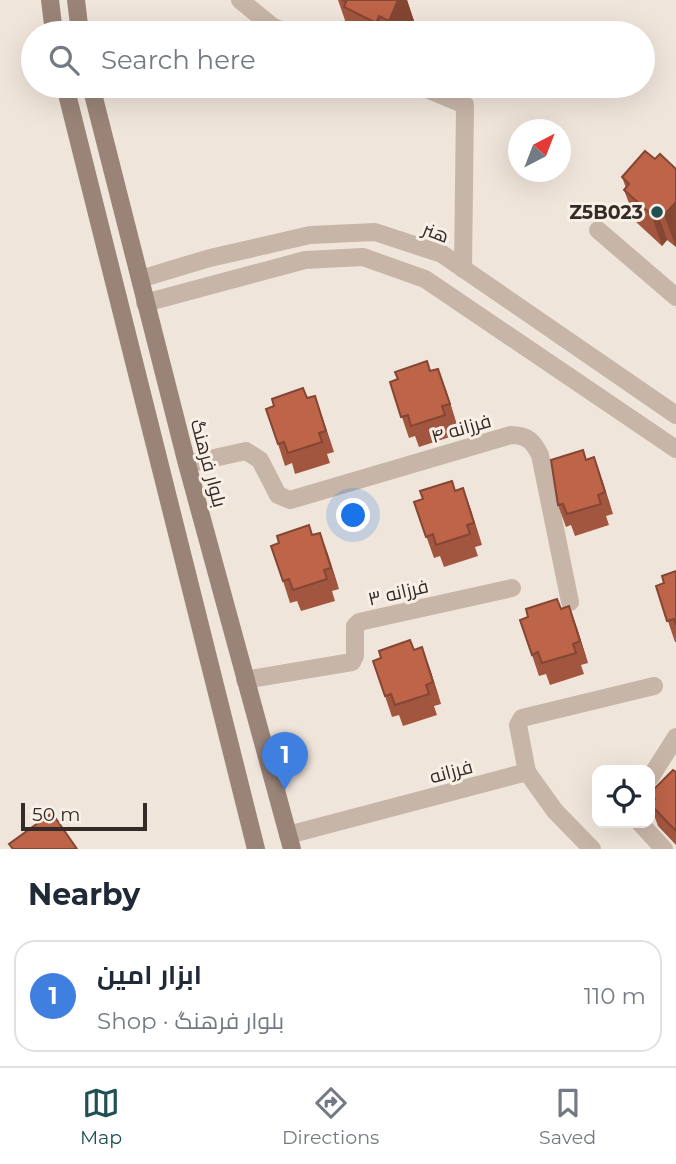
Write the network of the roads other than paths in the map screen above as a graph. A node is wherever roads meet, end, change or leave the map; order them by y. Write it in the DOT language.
graph roads {
  1 [pos="50,0"];
  2 [pos="76,0"];
  3 [pos="240,0"];
  4 [pos="53,21"];
  5 [pos="78,21"];
  6 [pos="266,21"];
  7 [pos="68,98"];
  8 [pos="94,98"];
  9 [pos="450,98"];
  10 [pos="598,230"];
  11 [pos="463,269"];
  12 [pos="140,279"];
  13 [pos="113,286"];
  14 [pos="676,297"];
  15 [pos="145,303"];
  16 [pos="118,309"];
  17 [pos="676,415"];
  18 [pos="676,449"];
  19 [pos="187,464"];
  20 [pos="512,588"];
  21 [pos="570,602"];
  22 [pos="245,680"];
  23 [pos="654,686"];
  24 [pos="676,737"];
  25 [pos="655,770"];
  26 [pos="527,772"];
  27 [pos="644,828"];
  28 [pos="290,842"];
  29 [pos="256,849"];
  30 [pos="592,849"];
  31 [pos="664,849"];
  1 -- 4 [label="main road"];
  2 -- 5 [label="main road"];
  3 -- 6 [label="street"];
  7 -- 13 [label="main road"];
  8 -- 12 [label="main road, بلوار فرهنگ"];
  9 -- 11 [label="street"];
  10 -- 14 [label="street"];
  11 -- 12 [label="street, هنر"];
  11 -- 17 [label="street, هنر"];
  12 -- 13 [label="main road"];
  12 -- 15 [label="main road, بلوار فرهنگ"];
  13 -- 16 [label="main road"];
  15 -- 16 [label="main road"];
  15 -- 18 [label="street"];
  15 -- 19 [label="main road, بلوار فرهنگ"];
  16 -- 29 [label="main road"];
  19 -- 21 [label="street, فرزانه ۴"];
  19 -- 22 [label="main road, بلوار فرهنگ"];
  20 -- 22 [label="street, فرزانه ۳"];
  22 -- 28 [label="main road, بلوار فرهنگ"];
  23 -- 26 [label="street"];
  24 -- 25 [label="street"];
  26 -- 28 [label="street, فرزانه"];
  26 -- 30 [label="street"];
  27 -- 31 [label="street"];
}
